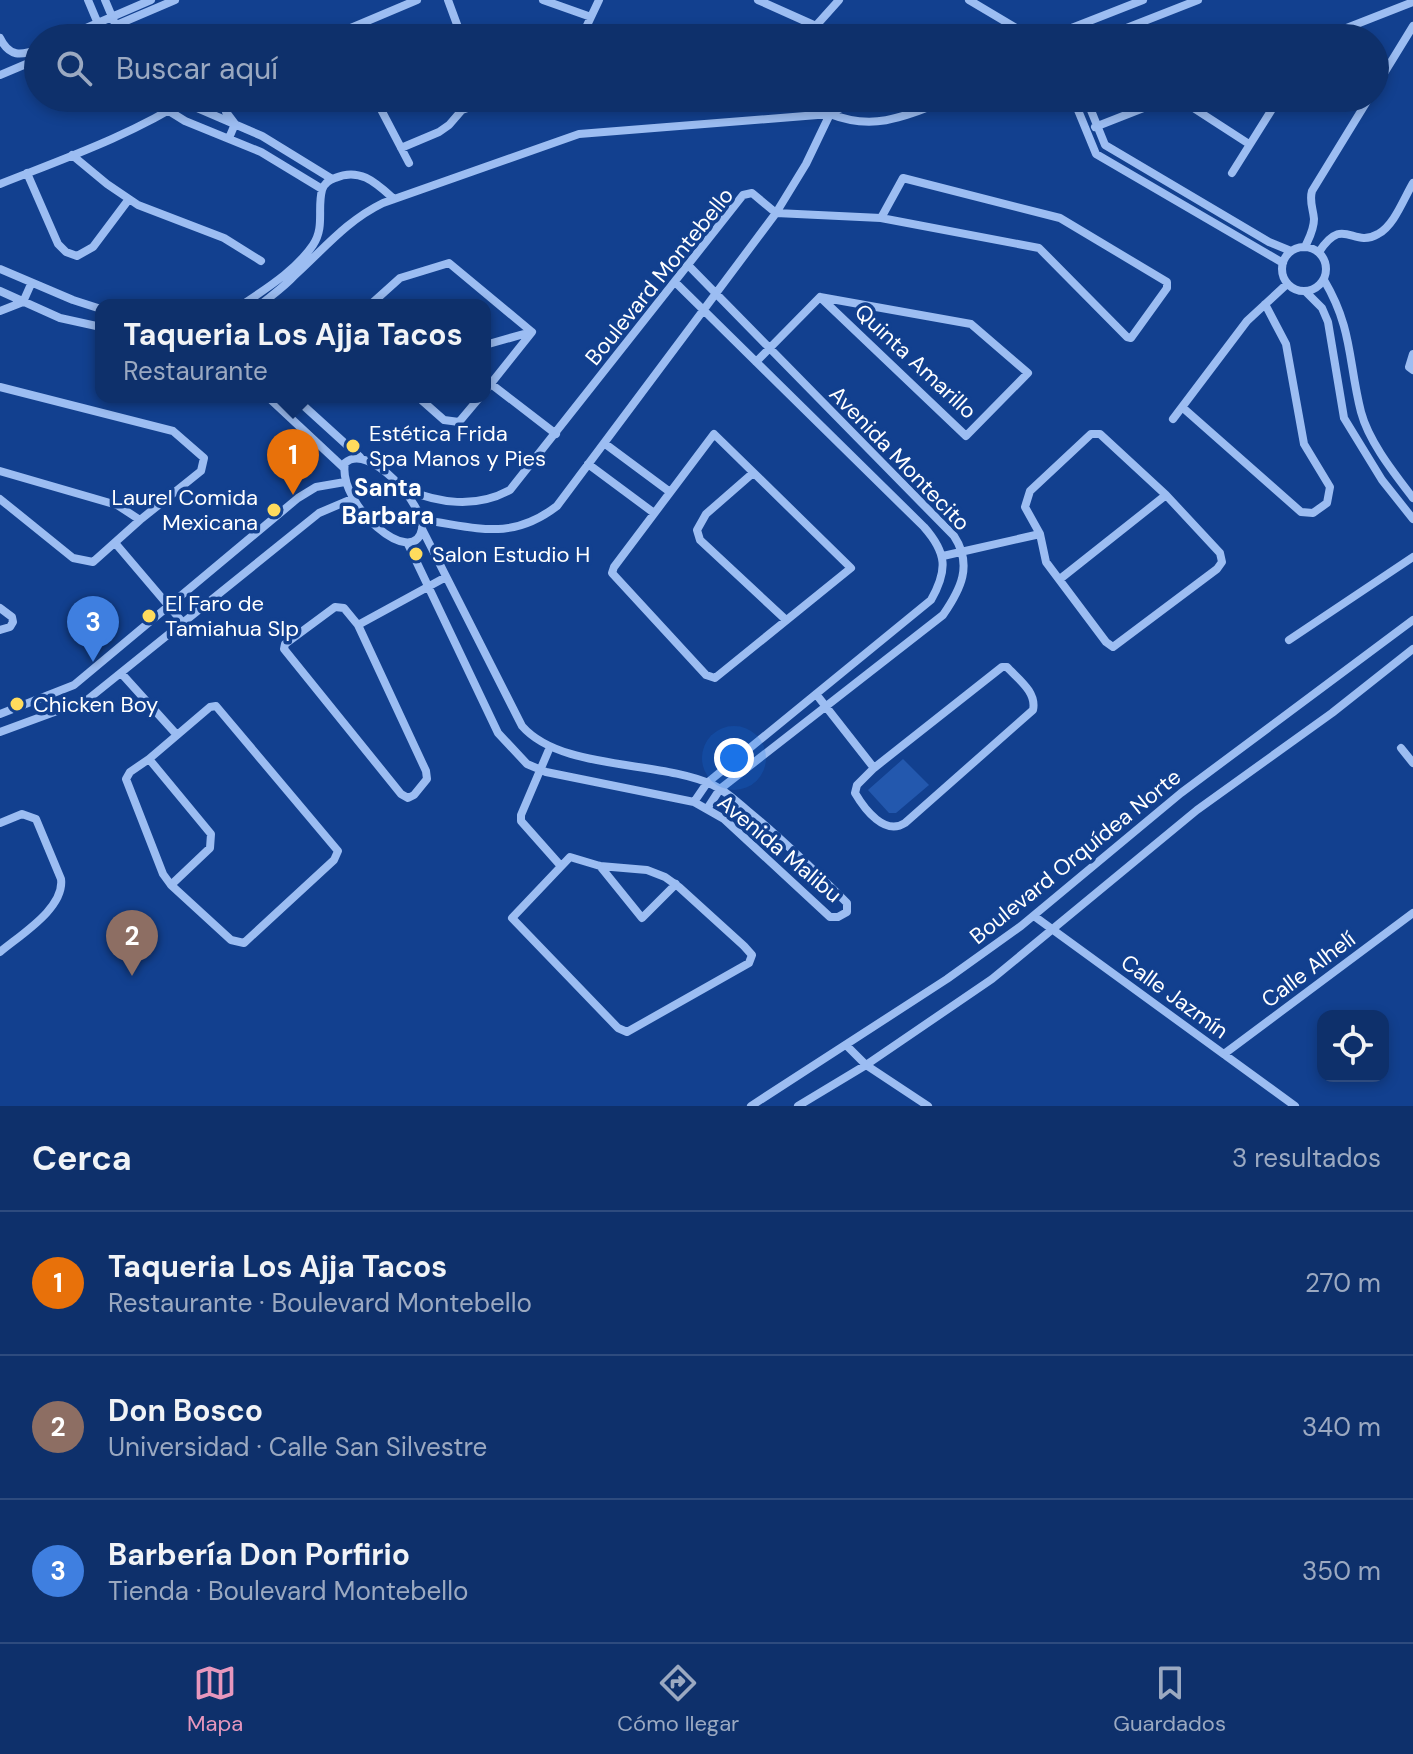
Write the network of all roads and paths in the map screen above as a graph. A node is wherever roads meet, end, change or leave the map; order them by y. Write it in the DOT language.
graph roads {
  1 [pos="88,0"];
  2 [pos="105,0"];
  3 [pos="151,0"];
  4 [pos="175,0"];
  5 [pos="417,0"];
  6 [pos="448,0"];
  7 [pos="543,0"];
  8 [pos="599,0"];
  9 [pos="758,0"];
  10 [pos="839,0"];
  11 [pos="969,0"];
  12 [pos="1142,0"];
  13 [pos="1198,0"];
  14 [pos="1413,2"];
  15 [pos="591,17"];
  16 [pos="114,21"];
  17 [pos="98,24"];
  18 [pos="110,24"];
  19 [pos="115,24"];
  20 [pos="360,24"];
  21 [pos="457,24"];
  22 [pos="588,24"];
  23 [pos="812,24"];
  24 [pos="818,24"];
  25 [pos="1009,24"];
  26 [pos="1084,24"];
  27 [pos="1137,24"];
  28 [pos="1357,24"];
  29 [pos="1413,26"];
  30 [pos="0,38"];
  31 [pos="12,52"];
  32 [pos="24,54"];
  33 [pos="24,65"];
  34 [pos="1389,65"];
  35 [pos="3,74"];
  36 [pos="167,112"];
  37 [pos="208,112"];
  38 [pos="226,112"];
  39 [pos="382,112"];
  40 [pos="460,112"];
  41 [pos="834,112"];
  42 [pos="916,112"];
  43 [pos="1079,112"];
  44 [pos="1091,112"];
  45 [pos="1134,112"];
  46 [pos="1200,112"];
  47 [pos="1270,112"];
  48 [pos="1360,112"];
  49 [pos="830,114"];
  50 [pos="235,124"];
  51 [pos="1097,127"];
  52 [pos="1087,131"];
  53 [pos="229,138"];
  54 [pos="1249,144"];
  55 [pos="401,148"];
  56 [pos="72,155"];
  57 [pos="409,163"];
  58 [pos="27,173"];
  59 [pos="1232,173"];
  60 [pos="332,179"];
  61 [pos="1413,183"];
  62 [pos="0,184"];
  63 [pos="322,189"];
  64 [pos="129,199"];
  65 [pos="394,199"];
  66 [pos="776,213"];
  67 [pos="881,218"];
  68 [pos="320,228"];
  69 [pos="336,234"];
  70 [pos="1305,247"];
  71 [pos="1291,251"];
  72 [pos="1319,252"];
  73 [pos="261,261"];
  74 [pos="1283,263"];
  75 [pos="688,265"];
  76 [pos="0,269"];
  77 [pos="1324,280"];
  78 [pos="675,282"];
  79 [pos="31,284"];
  80 [pos="1287,284"];
  81 [pos="0,291"];
  82 [pos="1306,292"];
  83 [pos="716,293"];
  84 [pos="820,297"];
  85 [pos="251,299"];
  86 [pos="267,299"];
  87 [pos="377,299"];
  88 [pos="23,302"];
  89 [pos="1265,304"];
  90 [pos="95,307"];
  91 [pos="703,310"];
  92 [pos="0,311"];
  93 [pos="95,326"];
  94 [pos="532,332"];
  95 [pos="491,343"];
  96 [pos="769,348"];
  97 [pos="1413,354"];
  98 [pos="756,362"];
  99 [pos="1413,370"];
  100 [pos="491,384"];
  101 [pos="0,387"];
  102 [pos="491,390"];
  103 [pos="274,403"];
  104 [pos="301,403"];
  105 [pos="425,403"];
  106 [pos="475,403"];
  107 [pos="1182,407"];
  108 [pos="1361,413"];
  109 [pos="1344,418"];
  110 [pos="1173,419"];
  111 [pos="556,434"];
  112 [pos="604,443"];
  113 [pos="360,457"];
  114 [pos="588,464"];
  115 [pos="344,468"];
  116 [pos="0,471"];
  117 [pos="753,473"];
  118 [pos="345,482"];
  119 [pos="401,488"];
  120 [pos="670,492"];
  121 [pos="1166,495"];
  122 [pos="1413,498"];
  123 [pos="0,499"];
  124 [pos="352,499"];
  125 [pos="654,513"];
  126 [pos="1413,519"];
  127 [pos="140,520"];
  128 [pos="422,525"];
  129 [pos="1040,534"];
  130 [pos="116,544"];
  131 [pos="408,544"];
  132 [pos="963,553"];
  133 [pos="943,556"];
  134 [pos="1413,557"];
  135 [pos="446,577"];
  136 [pos="1060,579"];
  137 [pos="429,587"];
  138 [pos="169,607"];
  139 [pos="0,608"];
  140 [pos="786,620"];
  141 [pos="1413,620"];
  142 [pos="184,624"];
  143 [pos="358,625"];
  144 [pos="0,630"];
  145 [pos="1289,640"];
  146 [pos="1413,649"];
  147 [pos="121,673"];
  148 [pos="816,694"];
  149 [pos="826,705"];
  150 [pos="0,717"];
  151 [pos="1,731"];
  152 [pos="177,735"];
  153 [pos="550,747"];
  154 [pos="1401,748"];
  155 [pos="149,759"];
  156 [pos="1413,763"];
  157 [pos="874,768"];
  158 [pos="540,769"];
  159 [pos="707,783"];
  160 [pos="720,789"];
  161 [pos="694,802"];
  162 [pos="707,809"];
  163 [pos="0,823"];
  164 [pos="560,865"];
  165 [pos="600,866"];
  166 [pos="676,884"];
  167 [pos="171,885"];
  168 [pos="1413,913"];
  169 [pos="1034,916"];
  170 [pos="1053,930"];
  171 [pos="0,952"];
  172 [pos="846,1045"];
  173 [pos="1224,1054"];
  174 [pos="866,1065"];
  175 [pos="751,1106"];
  176 [pos="798,1106"];
  177 [pos="928,1106"];
  178 [pos="1295,1106"];
  1 -- 17 [label="street"];
  2 -- 16 [label="street"];
  3 -- 16 [label="street"];
  4 -- 16 [label="street"];
  5 -- 20 [label="street"];
  6 -- 21 [label="street"];
  7 -- 15 [label="street"];
  8 -- 15 [label="street"];
  9 -- 23 [label="street"];
  10 -- 24 [label="street"];
  11 -- 25 [label="street"];
  12 -- 26 [label="street"];
  13 -- 27 [label="street"];
  14 -- 28 [label="street"];
  15 -- 22 [label="street"];
  16 -- 18 [label="street"];
  16 -- 19 [label="street"];
  29 -- 34 [label="street"];
  30 -- 31 [label="street"];
  31 -- 32 [label="street"];
  31 -- 35 [label="street"];
  33 -- 35 [label="street"];
  36 -- 53 [label="street"];
  36 -- 56 [label="street"];
  37 -- 50 [label="street"];
  38 -- 50 [label="street"];
  39 -- 55 [label="street"];
  40 -- 55 [label="street"];
  41 -- 49 [label="street"];
  42 -- 49 [label="street"];
  43 -- 52 [label="street"];
  44 -- 51 [label="street"];
  45 -- 51 [label="street"];
  46 -- 54 [label="street"];
  47 -- 54 [label="street"];
  48 -- 70 [label="street"];
  49 -- 65 [label="street"];
  49 -- 66 [label="street"];
  50 -- 53 [label="street"];
  50 -- 60 [label="street"];
  51 -- 52 [label="street"];
  51 -- 71 [label="street"];
  52 -- 74 [label="street"];
  53 -- 63 [label="street"];
  54 -- 59 [label="street"];
  55 -- 57 [label="street"];
  56 -- 58 [label="street"];
  56 -- 64 [label="street"];
  58 -- 62 [label="street"];
  58 -- 64 [label="street"];
  60 -- 63 [label="street"];
  60 -- 65 [label="street"];
  61 -- 72 [label="street"];
  63 -- 68 [label="street"];
  64 -- 73 [label="street"];
  65 -- 69 [label="street"];
  66 -- 67 [label="street"];
  66 -- 75 [label="street, Boulevard Montebello"];
  66 -- 83 [label="street"];
  67 -- 67 [label="street"];
  68 -- 69 [label="street"];
  68 -- 85 [label="street"];
  69 -- 86 [label="street"];
  70 -- 71 [label="street"];
  70 -- 72 [label="street"];
  71 -- 74 [label="street"];
  72 -- 77 [label="street"];
  74 -- 80 [label="street"];
  75 -- 78 [label="street, Boulevard Montebello"];
  75 -- 83 [label="street, Avenida Montecito"];
  76 -- 79 [label="street"];
  77 -- 82 [label="street"];
  77 -- 108 [label="street"];
  78 -- 91 [label="street, Avenida Montecito"];
  78 -- 111 [label="street, Boulevard Montebello"];
  79 -- 88 [label="street"];
  79 -- 90 [label="street"];
  80 -- 82 [label="street"];
  80 -- 89 [label="street"];
  81 -- 88 [label="street"];
  82 -- 109 [label="street"];
  83 -- 91 [label="street"];
  83 -- 96 [label="street, Avenida Montecito"];
  84 -- 84 [label="street, Quinta Amarillo"];
  84 -- 96 [label="street"];
  87 -- 94 [label="street"];
  88 -- 92 [label="street"];
  88 -- 93 [label="street"];
  89 -- 107 [label="street"];
  89 -- 107 [label="street"];
  91 -- 98 [label="street, Avenida Montecito"];
  91 -- 112 [label="street"];
  94 -- 95 [label="street"];
  94 -- 100 [label="street"];
  96 -- 98 [label="street"];
  96 -- 132 [label="street, Avenida Montecito"];
  97 -- 99 [label="street"];
  98 -- 133 [label="street, Avenida Montecito"];
  101 -- 127 [label="street"];
  102 -- 111 [label="street"];
  103 -- 115 [label="street"];
  104 -- 113 [label="street"];
  105 -- 106 [label="street"];
  107 -- 110 [label="street"];
  108 -- 109 [label="street"];
  108 -- 122 [label="street"];
  109 -- 126 [label="street"];
  111 -- 119 [label="street, Boulevard Montebello"];
  112 -- 114 [label="street"];
  112 -- 120 [label="street"];
  113 -- 115 [label="street"];
  113 -- 119 [label="street"];
  114 -- 125 [label="street"];
  114 -- 128 [label="street"];
  115 -- 118 [label="street"];
  116 -- 127 [label="street"];
  117 -- 120 [label="street"];
  117 -- 140 [label="street"];
  117 -- 140 [label="street"];
  118 -- 124 [label="street"];
  118 -- 138 [label="street"];
  119 -- 128 [label="street, Avenida Malibu"];
  120 -- 125 [label="street"];
  121 -- 129 [label="street"];
  121 -- 136 [label="street"];
  121 -- 136 [label="street"];
  123 -- 130 [label="street"];
  124 -- 131 [label="street"];
  124 -- 142 [label="street"];
  125 -- 140 [label="street"];
  127 -- 130 [label="street"];
  128 -- 131 [label="street"];
  128 -- 135 [label="street, Avenida Malibu"];
  129 -- 132 [label="street"];
  129 -- 136 [label="street"];
  130 -- 138 [label="street"];
  131 -- 137 [label="street, Avenida Malibu"];
  132 -- 133 [label="street"];
  132 -- 149 [label="street, Avenida Montecito"];
  133 -- 148 [label="street, Avenida Montecito"];
  134 -- 145 [label="street"];
  135 -- 137 [label="street"];
  135 -- 153 [label="street, Avenida Malibu"];
  137 -- 143 [label="street"];
  137 -- 158 [label="street, Avenida Malibu"];
  138 -- 142 [label="street"];
  138 -- 150 [label="street"];
  139 -- 144 [label="street"];
  141 -- 169 [label="street, Boulevard Orquídea Norte"];
  142 -- 147 [label="street"];
  143 -- 143 [label="street"];
  146 -- 170 [label="street, Boulevard Orquídea Norte"];
  147 -- 151 [label="street"];
  147 -- 152 [label="street"];
  148 -- 149 [label="street"];
  148 -- 159 [label="street, Avenida Montecito"];
  149 -- 157 [label="street"];
  149 -- 160 [label="street, Avenida Montecito"];
  150 -- 151 [label="street"];
  152 -- 155 [label="street"];
  152 -- 167 [label="street"];
  153 -- 158 [label="street"];
  153 -- 159 [label="street, Avenida Malibu"];
  154 -- 156 [label="street"];
  155 -- 167 [label="street"];
  155 -- 167 [label="street"];
  157 -- 157 [label="street"];
  158 -- 161 [label="street, Avenida Malibu"];
  158 -- 164 [label="street"];
  159 -- 160 [label="street, Avenida Malibu"];
  159 -- 161 [label="street, Avenida Montecito"];
  160 -- 162 [label="street, Avenida Montecito"];
  160 -- 162 [label="street, Avenida Malibu"];
  161 -- 162 [label="street, Avenida Malibu"];
  163 -- 171 [label="street"];
  164 -- 165 [label="street"];
  164 -- 166 [label="street"];
  165 -- 166 [label="street"];
  165 -- 166 [label="street"];
  168 -- 173 [label="street, Calle Alhelí"];
  169 -- 170 [label="street, Calle Jazmín"];
  169 -- 172 [label="street, Boulevard Orquídea Norte"];
  170 -- 173 [label="street, Calle Jazmín"];
  170 -- 174 [label="street, Boulevard Orquídea Norte"];
  172 -- 174 [label="street"];
  172 -- 175 [label="street, Boulevard Orquídea Norte"];
  173 -- 178 [label="street, Calle Jazmín"];
  174 -- 176 [label="street, Boulevard Orquídea Norte"];
  174 -- 177 [label="street"];
}
